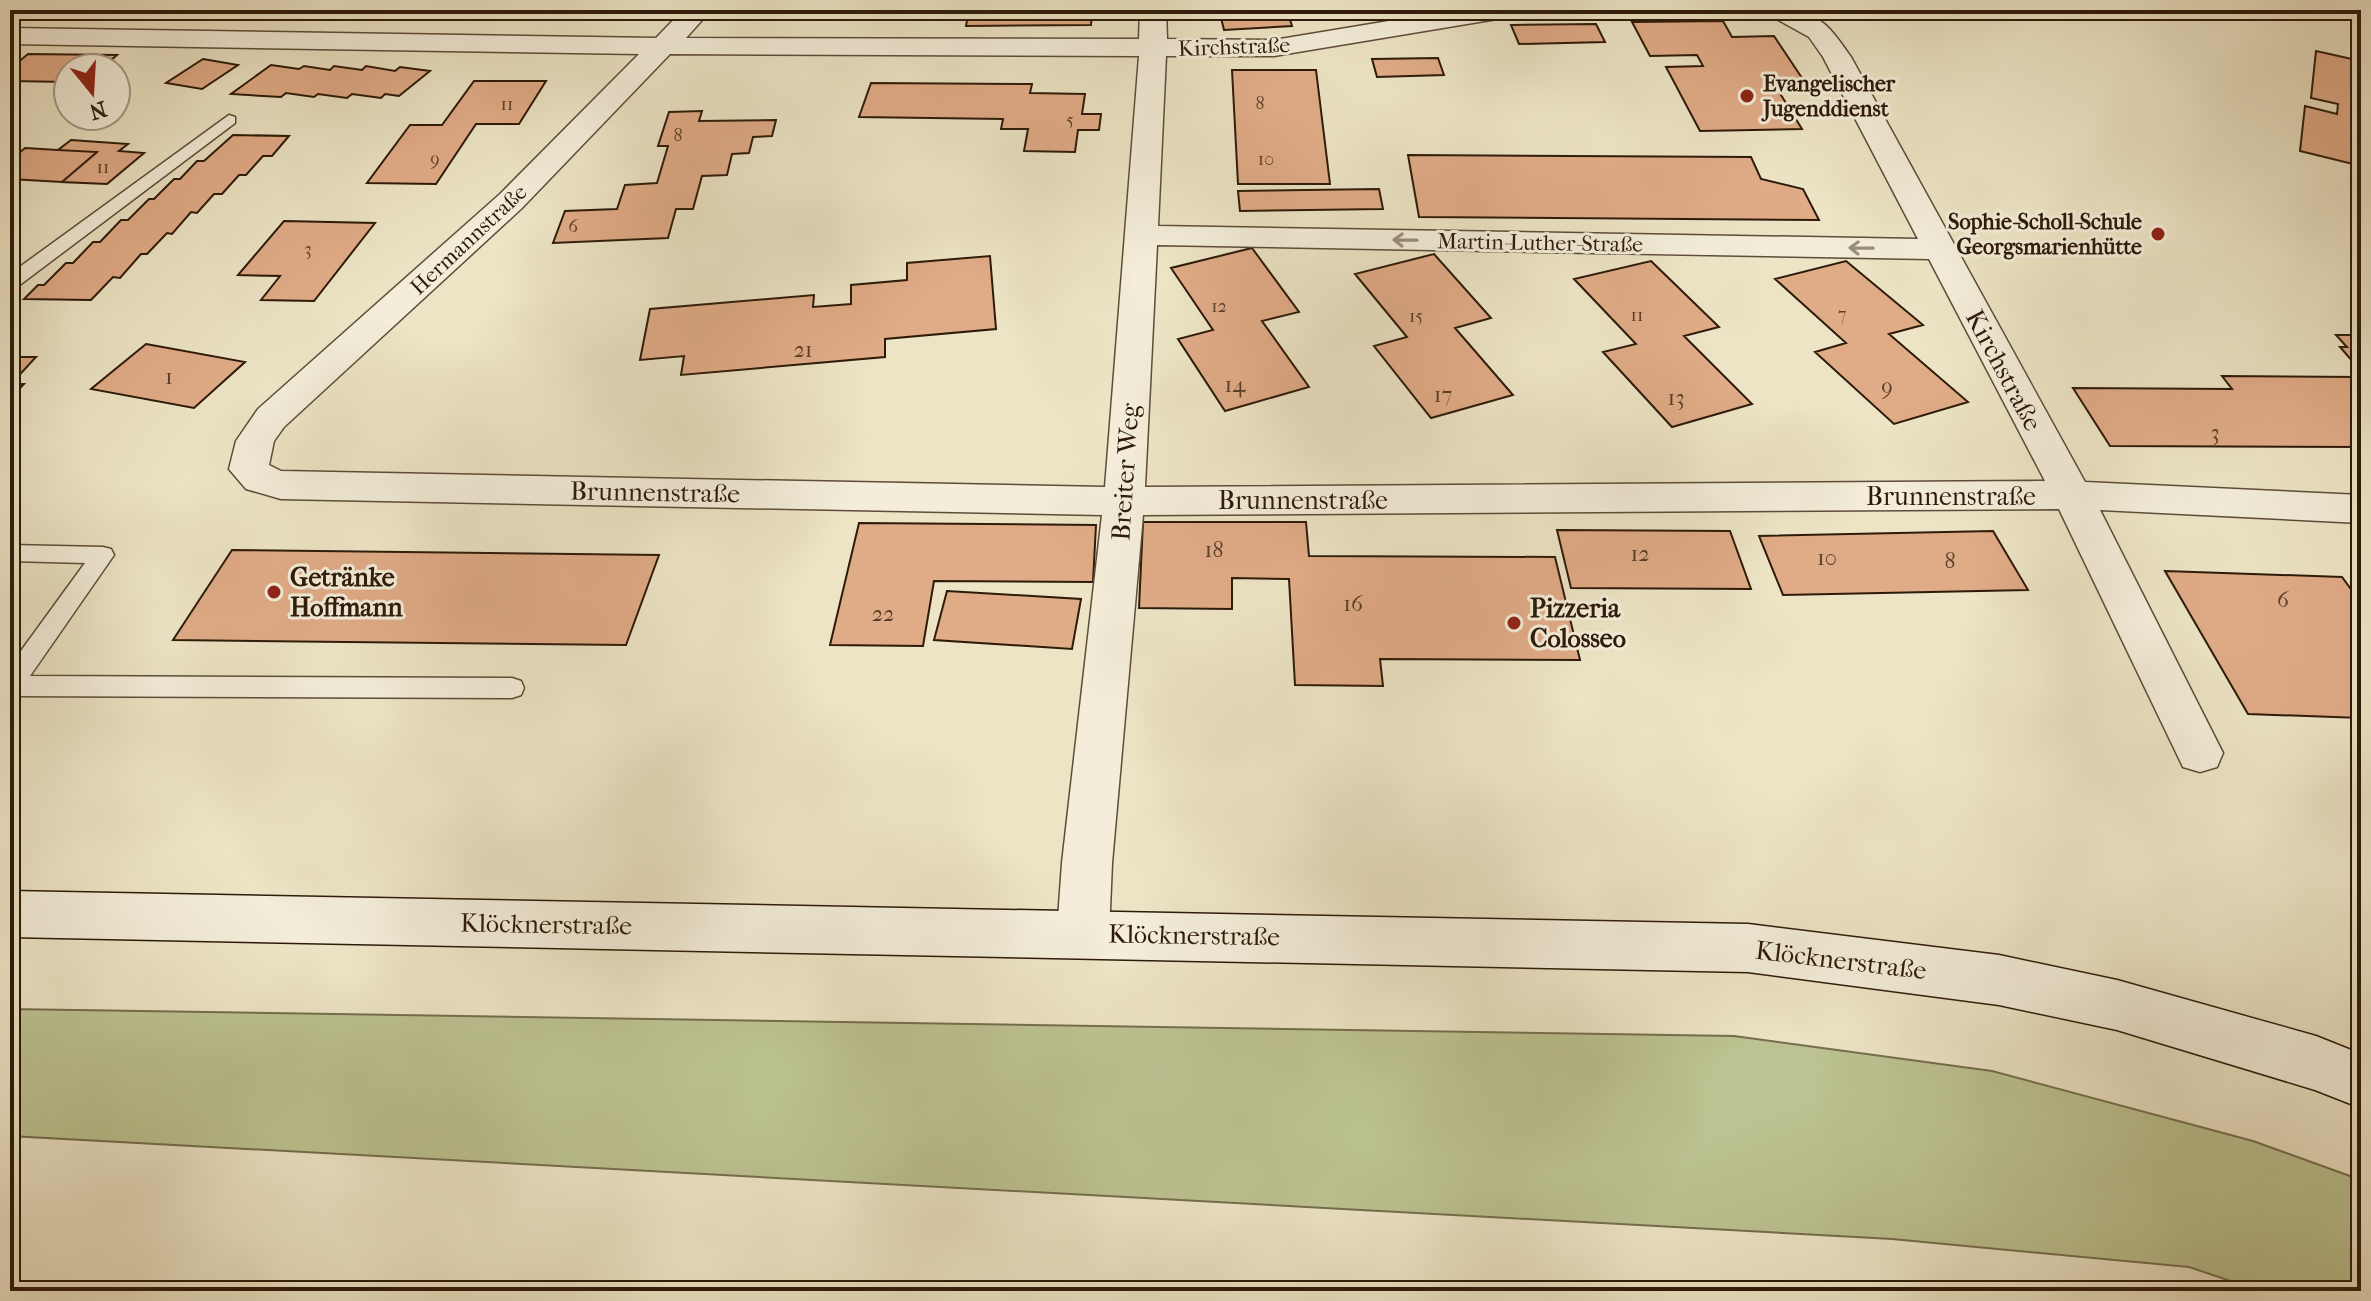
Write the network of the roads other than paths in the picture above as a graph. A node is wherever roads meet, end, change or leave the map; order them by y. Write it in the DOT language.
graph roads {
  1 [pos="698,10"];
  2 [pos="1153,10"];
  3 [pos="1503,10"];
  4 [pos="1780,10"];
  5 [pos="10,36"];
  6 [pos="662,46"];
  7 [pos="1153,49"];
  8 [pos="229,120"];
  9 [pos="1141,235"];
  10 [pos="1939,249"];
  11 [pos="10,283"];
  12 [pos="249,469"];
  13 [pos="2072,495"];
  14 [pos="1124,501"];
  15 [pos="2361,509"];
  16 [pos="10,553"];
  17 [pos="10,686"];
  18 [pos="512,688"];
  19 [pos="2200,753"];
  20 [pos="10,914"];
  21 [pos="1083,933"];
  22 [pos="2361,1081"];
  1 -- 6 [label="street, Hermannstraße"];
  2 -- 7 [label="street, Breiter Weg"];
  3 -- 7 [label="street, Kirchstraße"];
  4 -- 10 [label="street, Kirchstraße"];
  5 -- 6 [label="street, Kirchstraße"];
  6 -- 7 [label="street, Kirchstraße"];
  6 -- 12 [label="street, Hermannstraße"];
  7 -- 9 [label="street, Breiter Weg"];
  8 -- 11 [label="lane"];
  10 -- 9 [label="street, Martin-Luther-Straße, one-way"];
  9 -- 14 [label="street, Breiter Weg"];
  10 -- 13 [label="street, Kirchstraße"];
  12 -- 14 [label="street, Brunnenstraße"];
  13 -- 14 [label="street, Brunnenstraße"];
  13 -- 15 [label="street, Brunnenstraße"];
  13 -- 19 [label="street, Kirchstraße"];
  14 -- 21 [label="street, Breiter Weg"];
  16 -- 17 [label="lane"];
  17 -- 18 [label="lane"];
  20 -- 21 [label="street, Klöcknerstraße"];
  21 -- 22 [label="street, Klöcknerstraße"];
}
